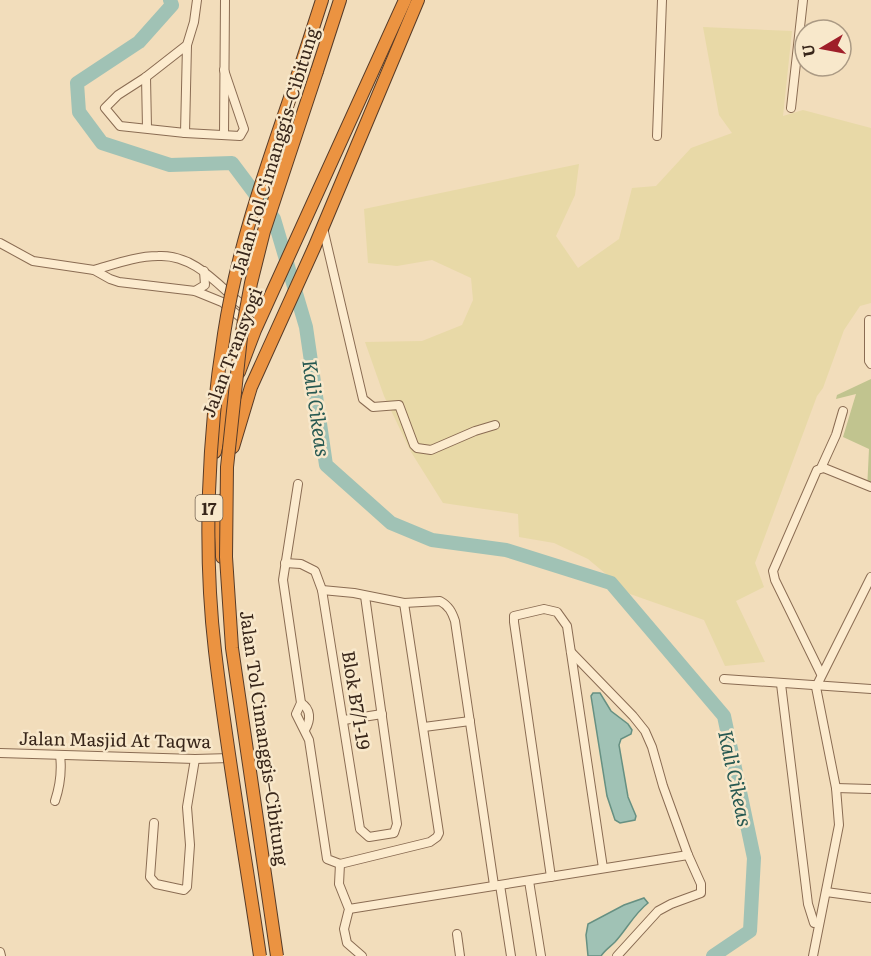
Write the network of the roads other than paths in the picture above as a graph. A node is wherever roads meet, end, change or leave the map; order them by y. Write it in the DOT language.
graph roads {
  1 [pos="197,0"];
  2 [pos="225,0"];
  3 [pos="322,0"];
  4 [pos="340,0"];
  5 [pos="405,0"];
  6 [pos="418,0"];
  7 [pos="662,0"];
  8 [pos="803,0"];
  9 [pos="187,45"];
  10 [pos="224,70"];
  11 [pos="146,77"];
  12 [pos="791,108"];
  13 [pos="147,128"];
  14 [pos="185,133"];
  15 [pos="224,135"];
  16 [pos="657,136"];
  17 [pos="322,227"];
  18 [pos="0,243"];
  19 [pos="94,270"];
  20 [pos="204,271"];
  21 [pos="195,291"];
  22 [pos="263,313"];
  23 [pos="869,320"];
  24 [pos="255,330"];
  25 [pos="871,364"];
  26 [pos="843,411"];
  27 [pos="495,425"];
  28 [pos="821,468"];
  29 [pos="298,484"];
  30 [pos="871,487"];
  31 [pos="285,563"];
  32 [pos="871,578"];
  33 [pos="322,590"];
  34 [pos="365,596"];
  35 [pos="404,603"];
  36 [pos="571,652"];
  37 [pos="821,674"];
  38 [pos="724,679"];
  39 [pos="781,684"];
  40 [pos="816,687"];
  41 [pos="871,689"];
  42 [pos="382,714"];
  43 [pos="344,720"];
  44 [pos="470,721"];
  45 [pos="424,727"];
  46 [pos="0,753"];
  47 [pos="60,755"];
  48 [pos="230,758"];
  49 [pos="195,759"];
  50 [pos="836,788"];
  51 [pos="871,789"];
  52 [pos="55,801"];
  53 [pos="154,823"];
  54 [pos="263,851"];
  55 [pos="244,855"];
  56 [pos="688,855"];
  57 [pos="340,864"];
  58 [pos="603,868"];
  59 [pos="551,877"];
  60 [pos="268,879"];
  61 [pos="528,881"];
  62 [pos="248,885"];
  63 [pos="497,885"];
  64 [pos="826,892"];
  65 [pos="871,898"];
  66 [pos="349,909"];
  67 [pos="814,923"];
  68 [pos="457,934"];
  69 [pos="259,956"];
  70 [pos="278,956"];
  71 [pos="362,956"];
  72 [pos="460,956"];
  73 [pos="511,956"];
  74 [pos="541,956"];
  75 [pos="617,956"];
  76 [pos="813,956"];
  1 -- 9 [label="street"];
  2 -- 10 [label="street"];
  3 -- 69 [label="highway, Jalan Tol Cimanggis–Cibitung / 17, bridge"];
  4 -- 70 [label="highway, Jalan Tol Cimanggis–Cibitung / 17, bridge"];
  5 -- 22 [label="highway, Jalan Transyogi"];
  6 -- 17 [label="highway, Jalan Transyogi"];
  7 -- 16 [label="street"];
  8 -- 12 [label="street"];
  9 -- 11 [label="street"];
  9 -- 14 [label="street"];
  10 -- 15 [label="street"];
  10 -- 15 [label="street"];
  11 -- 13 [label="street"];
  11 -- 13 [label="street"];
  13 -- 14 [label="street"];
  14 -- 15 [label="street"];
  17 -- 27 [label="street"];
  17 -- 54 [label="highway, Jalan Transyogi"];
  18 -- 19 [label="street"];
  19 -- 20 [label="street"];
  19 -- 21 [label="street"];
  20 -- 21 [label="street"];
  20 -- 22 [label="street"];
  21 -- 24 [label="street"];
  22 -- 24 [label="highway, Jalan Transyogi"];
  23 -- 25 [label="street"];
  24 -- 48 [label="highway, Jalan Transyogi"];
  26 -- 28 [label="street"];
  28 -- 30 [label="street"];
  28 -- 37 [label="street"];
  29 -- 31 [label="street"];
  31 -- 33 [label="street, Blok B7/1-19"];
  31 -- 57 [label="street"];
  32 -- 37 [label="street"];
  33 -- 34 [label="street"];
  33 -- 43 [label="street, Blok B7/1-19"];
  34 -- 35 [label="street"];
  34 -- 42 [label="street"];
  35 -- 44 [label="street"];
  35 -- 45 [label="street"];
  36 -- 56 [label="street"];
  36 -- 58 [label="street"];
  36 -- 59 [label="street"];
  37 -- 40 [label="street"];
  38 -- 39 [label="street"];
  39 -- 40 [label="street"];
  39 -- 67 [label="street"];
  40 -- 41 [label="street"];
  40 -- 50 [label="street"];
  42 -- 43 [label="street"];
  42 -- 43 [label="street, Blok B7/1-19"];
  44 -- 45 [label="street"];
  44 -- 63 [label="street"];
  45 -- 57 [label="street"];
  46 -- 47 [label="street, Jalan Masjid At Taqwa"];
  47 -- 49 [label="street, Jalan Masjid At Taqwa"];
  47 -- 52 [label="street"];
  48 -- 49 [label="street, Jalan Masjid At Taqwa"];
  48 -- 55 [label="highway, Jalan Transyogi"];
  49 -- 53 [label="street"];
  50 -- 51 [label="street"];
  50 -- 64 [label="street"];
  54 -- 55 [label="highway"];
  54 -- 60 [label="highway, Jalan Transyogi"];
  55 -- 62 [label="highway, Jalan Transyogi"];
  56 -- 58 [label="street"];
  56 -- 75 [label="street"];
  57 -- 66 [label="street"];
  58 -- 59 [label="street"];
  59 -- 61 [label="street"];
  60 -- 62 [label="highway"];
  60 -- 70 [label="highway, Jalan Transyogi"];
  61 -- 63 [label="street"];
  61 -- 74 [label="street"];
  62 -- 69 [label="highway, Jalan Transyogi"];
  63 -- 66 [label="street"];
  63 -- 73 [label="street"];
  64 -- 65 [label="street"];
  64 -- 76 [label="street"];
  66 -- 71 [label="street"];
  68 -- 72 [label="street"];
}
